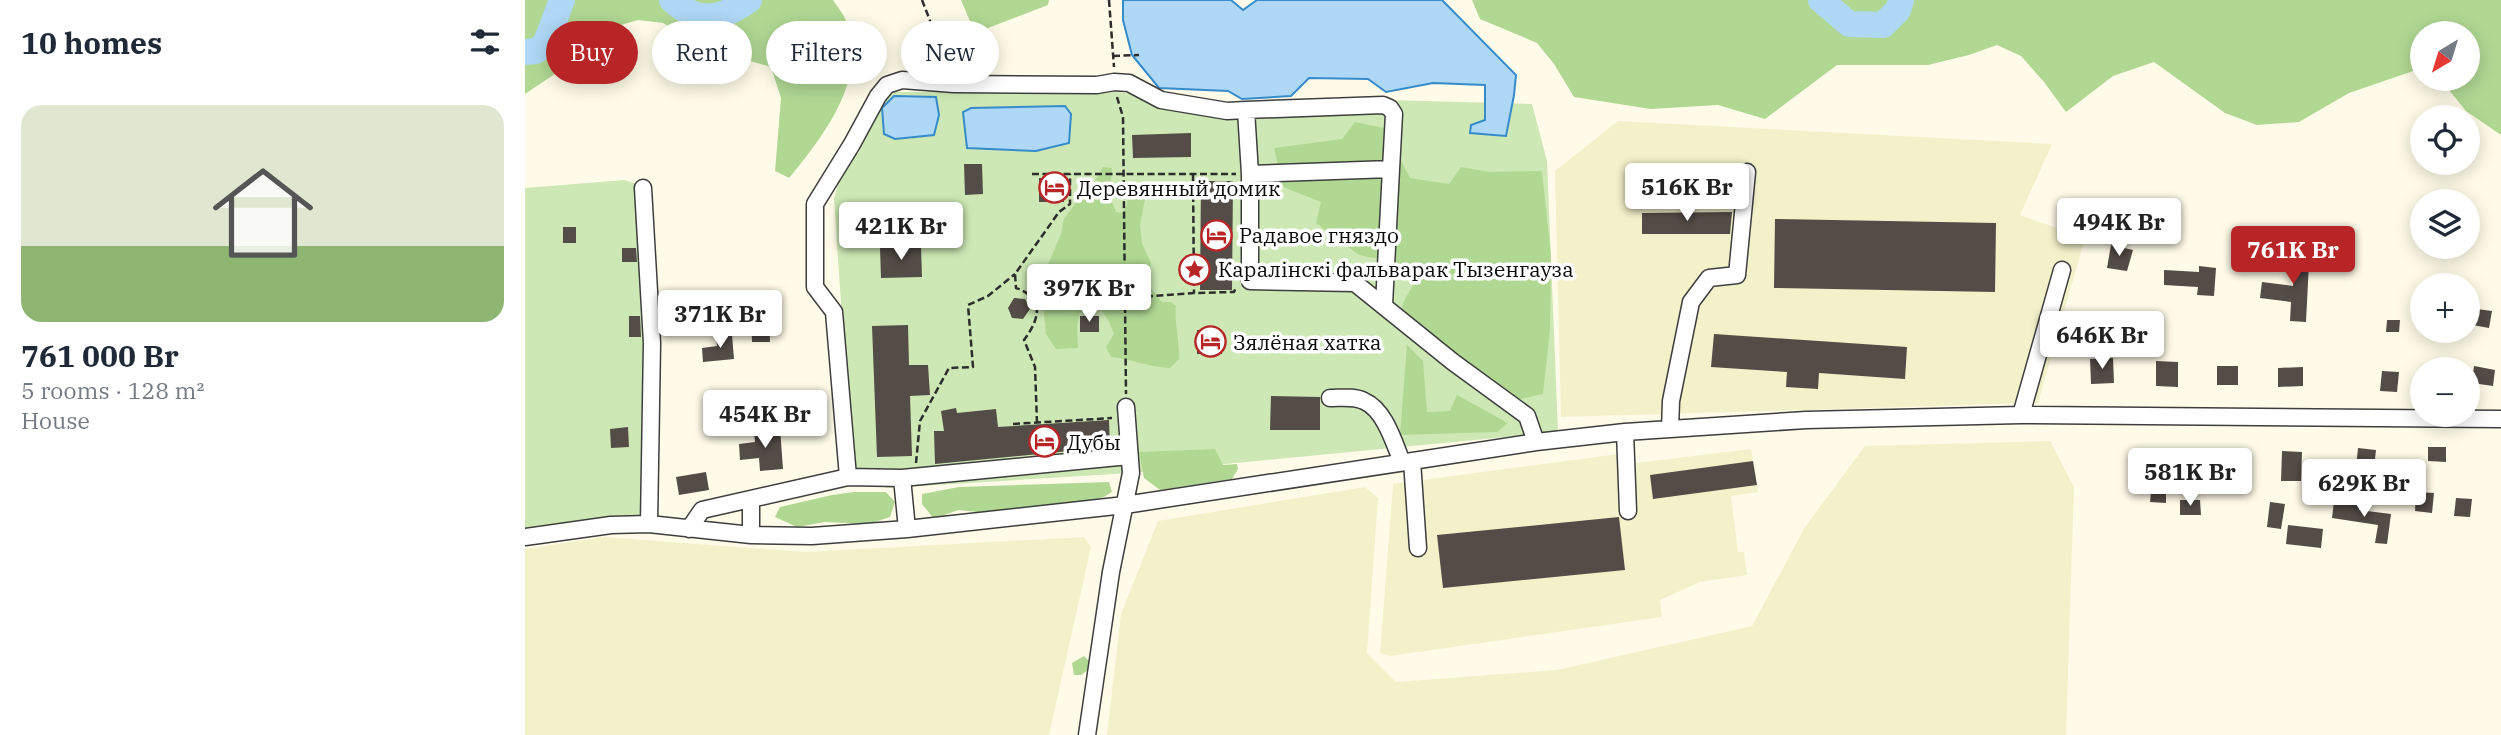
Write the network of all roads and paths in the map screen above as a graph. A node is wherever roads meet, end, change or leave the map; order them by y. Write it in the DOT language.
graph roads {
  1 [pos="922,0"];
  2 [pos="1109,0"];
  3 [pos="932,21"];
  4 [pos="1113,55"];
  5 [pos="1139,55"];
  6 [pos="901,80"];
  7 [pos="1115,82"];
  8 [pos="954,84"];
  9 [pos="1246,110"];
  10 [pos="1391,169"];
  11 [pos="1747,172"];
  12 [pos="1032,174"];
  13 [pos="1070,174"];
  14 [pos="1193,174"];
  15 [pos="1250,174"];
  16 [pos="1124,175"];
  17 [pos="643,188"];
  18 [pos="2062,270"];
  19 [pos="1015,274"];
  20 [pos="1250,281"];
  21 [pos="1194,293"];
  22 [pos="1125,298"];
  23 [pos="1384,304"];
  24 [pos="1330,398"];
  25 [pos="1126,412"];
  26 [pos="2021,415"];
  27 [pos="2501,419"];
  28 [pos="1037,422"];
  29 [pos="1013,424"];
  30 [pos="1670,429"];
  31 [pos="1625,432"];
  32 [pos="1536,442"];
  33 [pos="1129,456"];
  34 [pos="1407,462"];
  35 [pos="848,477"];
  36 [pos="902,478"];
  37 [pos="751,499"];
  38 [pos="1125,505"];
  39 [pos="1628,511"];
  40 [pos="649,524"];
  41 [pos="907,528"];
  42 [pos="689,529"];
  43 [pos="751,535"];
  44 [pos="525,537"];
  45 [pos="1417,548"];
  46 [pos="1087,735"];
  1 -- 3 [label="path"];
  2 -- 4 [label="path"];
  4 -- 5 [label="path"];
  4 -- 7 [label="path"];
  6 -- 35 [label="street"];
  7 -- 8 [label="street"];
  7 -- 9 [label="street"];
  7 -- 16 [label="path"];
  9 -- 10 [label="street"];
  9 -- 15 [label="street"];
  10 -- 15 [label="street"];
  10 -- 23 [label="street"];
  11 -- 30 [label="street"];
  12 -- 13 [label="path"];
  13 -- 16 [label="path"];
  13 -- 19 [label="path"];
  14 -- 15 [label="path"];
  14 -- 16 [label="path"];
  14 -- 21 [label="path"];
  15 -- 20 [label="street"];
  16 -- 22 [label="path"];
  17 -- 40 [label="street"];
  18 -- 26 [label="street"];
  19 -- 28 [label="path"];
  19 -- 36 [label="path"];
  20 -- 21 [label="path"];
  20 -- 23 [label="street"];
  21 -- 22 [label="path"];
  22 -- 25 [label="path"];
  23 -- 32 [label="street"];
  24 -- 34 [label="street"];
  25 -- 28 [label="path"];
  25 -- 33 [label="street"];
  26 -- 27 [label="street"];
  26 -- 30 [label="street"];
  28 -- 29 [label="path"];
  30 -- 31 [label="street"];
  31 -- 32 [label="street"];
  31 -- 39 [label="street"];
  32 -- 34 [label="street"];
  33 -- 36 [label="street"];
  33 -- 38 [label="street"];
  34 -- 38 [label="street"];
  34 -- 45 [label="street"];
  35 -- 36 [label="street"];
  35 -- 37 [label="street"];
  36 -- 41 [label="street"];
  37 -- 42 [label="street"];
  37 -- 43 [label="street"];
  38 -- 41 [label="street"];
  38 -- 46 [label="street"];
  40 -- 42 [label="street"];
  40 -- 44 [label="street"];
  41 -- 43 [label="street"];
  42 -- 43 [label="street"];
}
